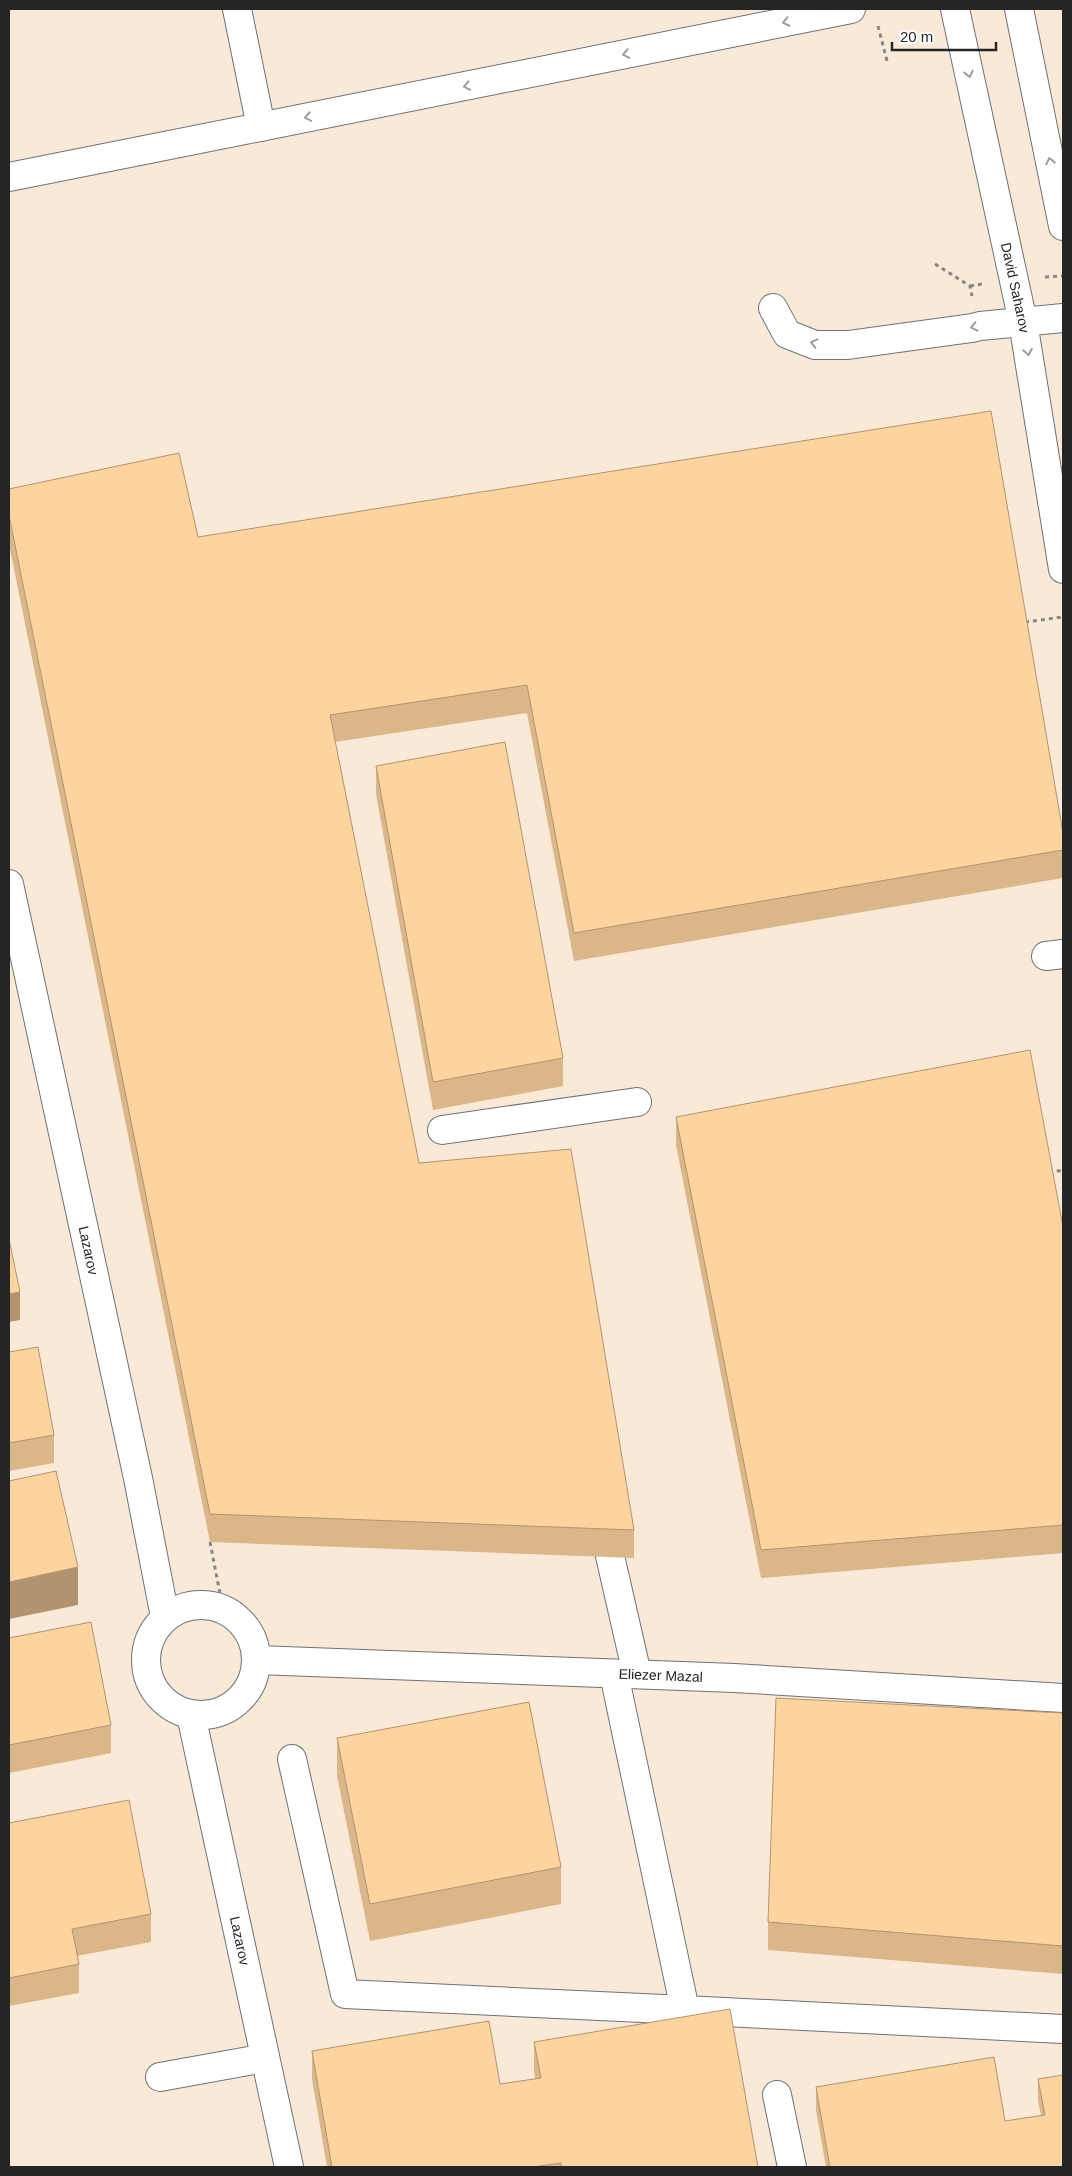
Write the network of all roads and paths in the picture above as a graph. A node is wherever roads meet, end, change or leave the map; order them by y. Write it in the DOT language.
graph roads {
  1 [pos="237,9"];
  2 [pos="851,9"];
  3 [pos="955,9"];
  4 [pos="1019,9"];
  5 [pos="876,18"];
  6 [pos="887,61"];
  7 [pos="261,127"];
  8 [pos="9,177"];
  9 [pos="1063,226"];
  10 [pos="934,264"];
  11 [pos="773,308"];
  12 [pos="1063,318"];
  13 [pos="1023,322"];
  14 [pos="980,326"];
  15 [pos="1063,569"];
  16 [pos="1063,617"];
  17 [pos="1022,623"];
  18 [pos="9,884"];
  19 [pos="636,1102"];
  20 [pos="442,1130"];
  21 [pos="1063,1170"];
  22 [pos="1048,1173"];
  23 [pos="210,1542"];
  24 [pos="610,1556"];
  25 [pos="223,1609"];
  26 [pos="165,1617"];
  27 [pos="257,1660"];
  28 [pos="626,1674"];
  29 [pos="1063,1698"];
  30 [pos="191,1714"];
  31 [pos="292,1759"];
  32 [pos="685,2010"];
  33 [pos="1063,2029"];
  34 [pos="265,2058"];
  35 [pos="160,2077"];
  36 [pos="777,2095"];
  37 [pos="289,2167"];
  38 [pos="792,2167"];
  1 -- 7 [label="street"];
  2 -- 7 [label="street, one-way"];
  3 -- 13 [label="street, David Saharov, one-way"];
  9 -- 4 [label="street, one-way"];
  5 -- 6 [label="path"];
  7 -- 8 [label="street"];
  10 -- 14 [label="path"];
  14 -- 11 [label="street, one-way"];
  12 -- 13 [label="street"];
  13 -- 14 [label="street"];
  13 -- 15 [label="street, David Saharov, one-way"];
  16 -- 17 [label="path"];
  18 -- 26 [label="street, Lazarov"];
  19 -- 20 [label="street"];
  21 -- 22 [label="path"];
  23 -- 25 [label="path"];
  24 -- 28 [label="street"];
  25 -- 26 [label="street"];
  25 -- 27 [label="street"];
  26 -- 30 [label="street"];
  27 -- 28 [label="street, Eliezer Mazal"];
  27 -- 30 [label="street"];
  28 -- 29 [label="street, Eliezer Mazal"];
  28 -- 32 [label="street"];
  30 -- 34 [label="street, Lazarov"];
  31 -- 32 [label="street"];
  32 -- 33 [label="street"];
  34 -- 35 [label="street"];
  34 -- 37 [label="street, Lazarov"];
  36 -- 38 [label="street"];
}
